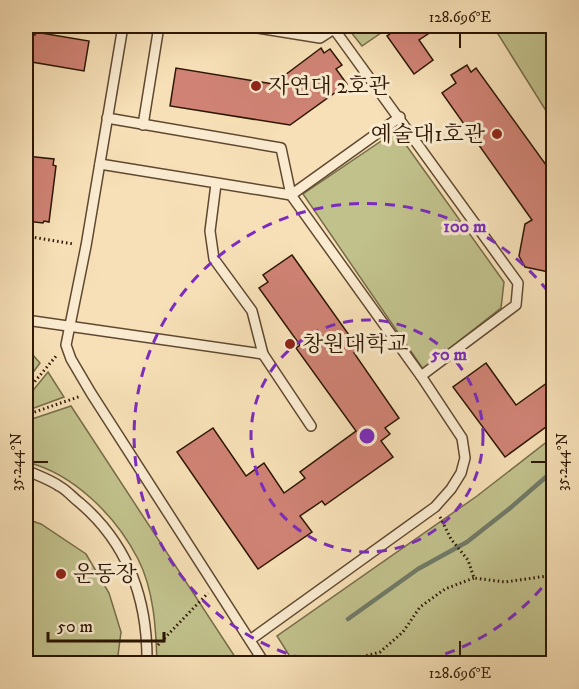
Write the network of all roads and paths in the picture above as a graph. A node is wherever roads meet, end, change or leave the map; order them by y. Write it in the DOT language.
graph roads {
  1 [pos="123,26"];
  2 [pos="159,26"];
  3 [pos="245,26"];
  4 [pos="400,117"];
  5 [pos="107,118"];
  6 [pos="143,124"];
  7 [pos="100,164"];
  8 [pos="216,184"];
  9 [pos="291,195"];
  10 [pos="26,236"];
  11 [pos="86,246"];
  12 [pos="26,320"];
  13 [pos="68,327"];
  14 [pos="66,345"];
  15 [pos="263,354"];
  16 [pos="421,376"];
  17 [pos="26,392"];
  18 [pos="91,393"];
  19 [pos="26,415"];
  20 [pos="311,426"];
  21 [pos="26,470"];
  22 [pos="435,507"];
  23 [pos="554,574"];
  24 [pos="474,578"];
  25 [pos="215,586"];
  26 [pos="250,640"];
  27 [pos="147,660"];
  28 [pos="265,663"];
  29 [pos="336,663"];
  1 -- 5 [label="lane"];
  2 -- 6 [label="lane"];
  3 -- 4 [label="lane"];
  4 -- 9 [label="lane"];
  4 -- 16 [label="lane"];
  5 -- 6 [label="lane"];
  5 -- 7 [label="lane"];
  6 -- 9 [label="lane"];
  7 -- 8 [label="lane"];
  7 -- 11 [label="lane"];
  8 -- 9 [label="lane"];
  8 -- 15 [label="lane"];
  9 -- 16 [label="lane"];
  10 -- 11 [label="path"];
  11 -- 13 [label="lane"];
  12 -- 13 [label="lane"];
  13 -- 14 [label="lane"];
  13 -- 15 [label="lane"];
  14 -- 17 [label="path"];
  14 -- 18 [label="lane"];
  15 -- 20 [label="lane"];
  16 -- 22 [label="lane"];
  18 -- 19 [label="path"];
  18 -- 25 [label="lane"];
  21 -- 27 [label="lane"];
  22 -- 24 [label="path"];
  22 -- 26 [label="lane"];
  23 -- 24 [label="path"];
  24 -- 29 [label="path"];
  25 -- 26 [label="lane"];
  25 -- 27 [label="path"];
  26 -- 28 [label="lane"];
}
